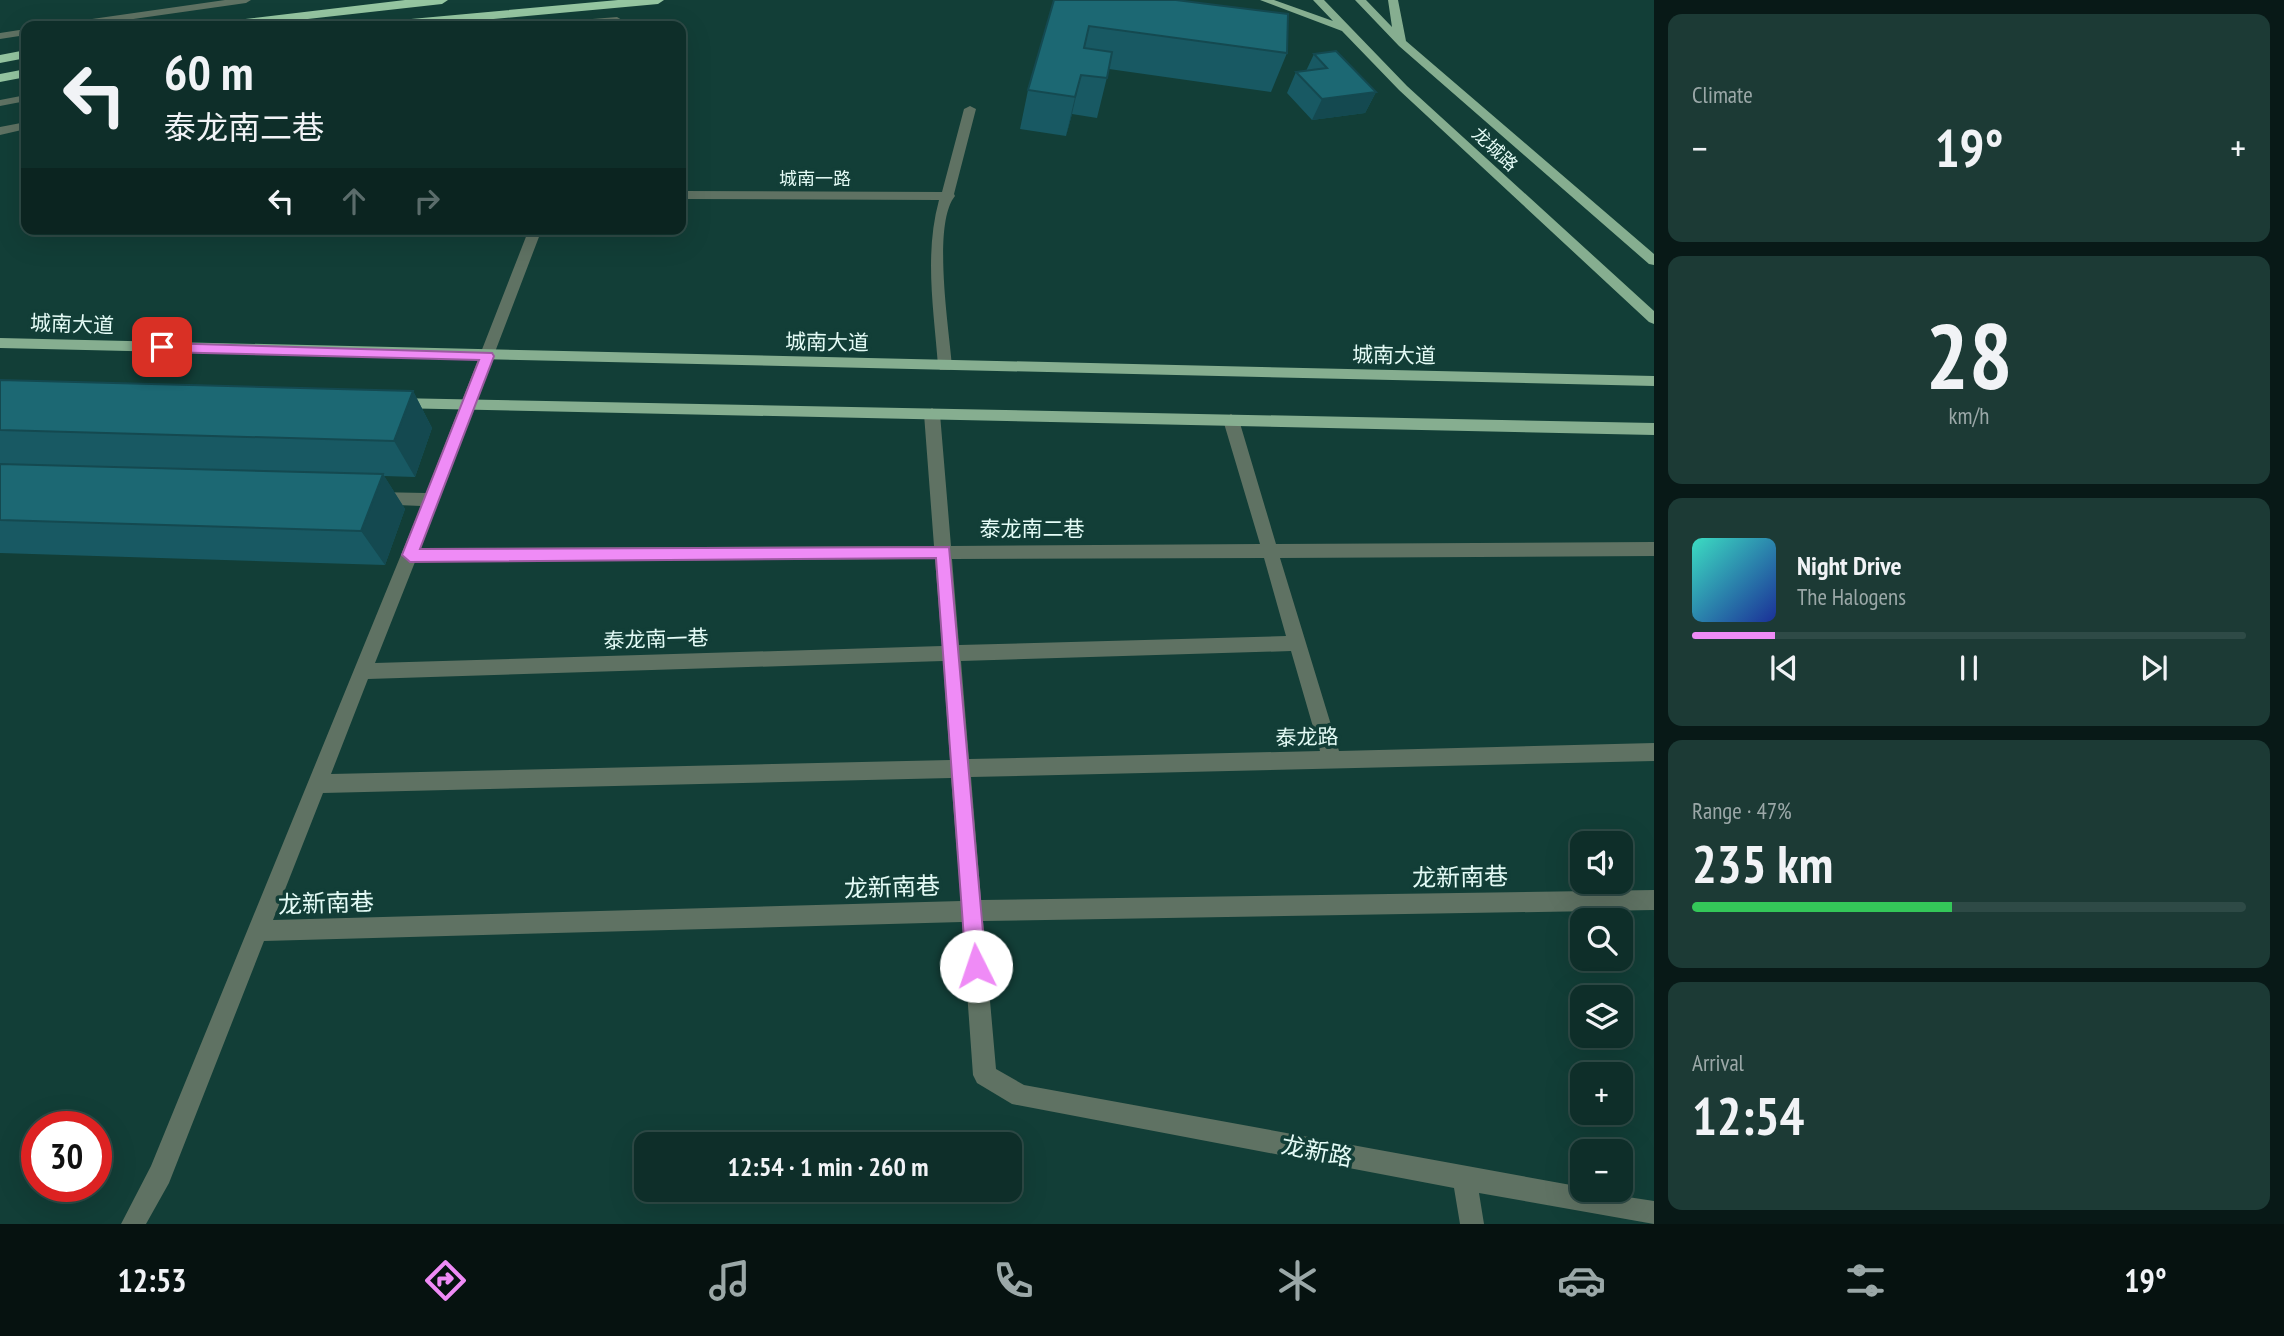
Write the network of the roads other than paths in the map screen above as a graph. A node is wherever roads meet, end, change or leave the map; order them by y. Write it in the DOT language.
graph roads {
  1 [pos="246,0"];
  2 [pos="442,0"];
  3 [pos="658,0"];
  4 [pos="1265,0"];
  5 [pos="1318,0"];
  6 [pos="1360,0"];
  7 [pos="1393,0"];
  8 [pos="622,4"];
  9 [pos="99,21"];
  10 [pos="256,21"];
  11 [pos="433,21"];
  12 [pos="616,21"];
  13 [pos="1348,31"];
  14 [pos="21,33"];
  15 [pos="0,36"];
  16 [pos="1403,44"];
  17 [pos="21,55"];
  18 [pos="0,59"];
  19 [pos="21,74"];
  20 [pos="0,78"];
  21 [pos="21,99"];
  22 [pos="0,103"];
  23 [pos="971,109"];
  24 [pos="21,127"];
  25 [pos="0,131"];
  26 [pos="686,195"];
  27 [pos="949,196"];
  28 [pos="534,235"];
  29 [pos="1654,261"];
  30 [pos="1654,319"];
  31 [pos="0,343"];
  32 [pos="487,356"];
  33 [pos="945,366"];
  34 [pos="1654,381"];
  35 [pos="373,402"];
  36 [pos="470,404"];
  37 [pos="932,414"];
  38 [pos="1231,420"];
  39 [pos="1654,429"];
  40 [pos="362,497"];
  41 [pos="432,500"];
  42 [pos="1269,550"];
  43 [pos="1654,550"];
  44 [pos="943,551"];
  45 [pos="410,555"];
  46 [pos="1296,643"];
  47 [pos="951,653"];
  48 [pos="363,671"];
  49 [pos="1654,752"];
  50 [pos="1332,760"];
  51 [pos="961,770"];
  52 [pos="317,784"];
  53 [pos="1654,900"];
  54 [pos="972,911"];
  55 [pos="258,931"];
  56 [pos="1464,1178"];
  57 [pos="1654,1213"];
  58 [pos="133,1224"];
  59 [pos="1472,1224"];
  1 -- 9 [label="street"];
  2 -- 10 [label="highway"];
  3 -- 8 [label="highway"];
  4 -- 13 [label="main road"];
  5 -- 13 [label="main road, 龙城路"];
  6 -- 16 [label="main road, 龙城路"];
  7 -- 16 [label="main road"];
  8 -- 11 [label="highway"];
  8 -- 12 [label="street"];
  13 -- 30 [label="main road, 龙城路"];
  14 -- 15 [label="street"];
  16 -- 29 [label="main road, 龙城路"];
  17 -- 18 [label="highway"];
  19 -- 20 [label="highway"];
  21 -- 22 [label="street"];
  23 -- 27 [label="street"];
  24 -- 25 [label="street"];
  26 -- 27 [label="street, 城南一路"];
  27 -- 33 [label="street"];
  28 -- 32 [label="street"];
  31 -- 32 [label="main road, 城南大道"];
  32 -- 33 [label="main road, 城南大道"];
  32 -- 36 [label="street"];
  33 -- 34 [label="main road, 城南大道"];
  35 -- 36 [label="main road"];
  36 -- 37 [label="main road"];
  36 -- 41 [label="street"];
  37 -- 38 [label="main road"];
  37 -- 44 [label="street"];
  38 -- 39 [label="main road"];
  38 -- 42 [label="street"];
  40 -- 41 [label="street"];
  41 -- 45 [label="street"];
  42 -- 43 [label="street, 泰龙南二巷"];
  42 -- 44 [label="street, 泰龙南二巷"];
  42 -- 46 [label="street"];
  44 -- 45 [label="street, 泰龙南二巷"];
  44 -- 47 [label="street"];
  45 -- 48 [label="street"];
  46 -- 47 [label="street, 泰龙南一巷"];
  46 -- 50 [label="street"];
  47 -- 48 [label="street, 泰龙南一巷"];
  47 -- 51 [label="street"];
  48 -- 52 [label="street"];
  49 -- 50 [label="street, 泰龙路"];
  50 -- 51 [label="street, 泰龙路"];
  51 -- 52 [label="street, 泰龙路"];
  51 -- 54 [label="street"];
  52 -- 55 [label="street"];
  53 -- 54 [label="street, 龙新南巷"];
  54 -- 55 [label="street, 龙新南巷"];
  54 -- 56 [label="street, 龙新路"];
  55 -- 58 [label="street"];
  56 -- 57 [label="street, 龙新路"];
  56 -- 59 [label="street"];
}
